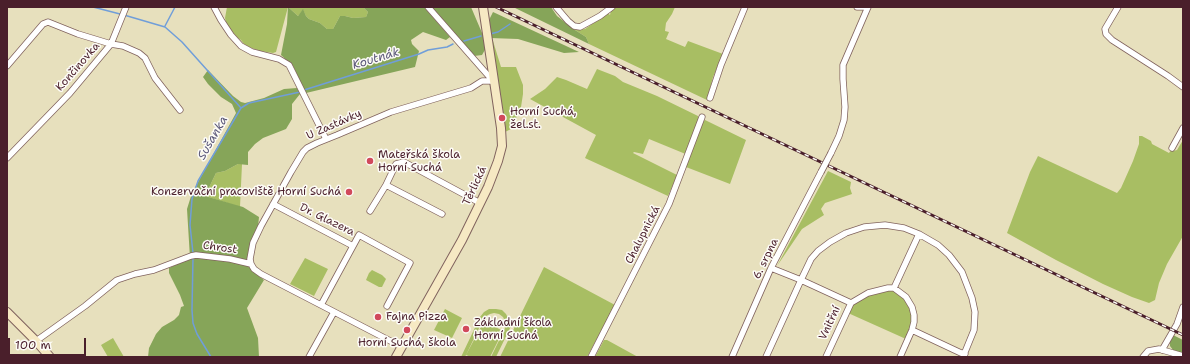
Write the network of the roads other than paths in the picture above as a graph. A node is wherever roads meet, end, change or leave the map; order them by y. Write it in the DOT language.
graph roads {
  1 [pos="126,7"];
  2 [pos="214,7"];
  3 [pos="428,7"];
  4 [pos="483,7"];
  5 [pos="556,7"];
  6 [pos="612,7"];
  7 [pos="745,7"];
  8 [pos="857,7"];
  9 [pos="868,7"];
  10 [pos="1118,7"];
  11 [pos="111,44"];
  12 [pos="7,66"];
  13 [pos="493,81"];
  14 [pos="1183,87"];
  15 [pos="710,98"];
  16 [pos="180,110"];
  17 [pos="702,117"];
  18 [pos="1183,128"];
  19 [pos="326,138"];
  20 [pos="1172,148"];
  21 [pos="7,158"];
  22 [pos="386,185"];
  23 [pos="480,203"];
  24 [pos="273,204"];
  25 [pos="370,211"];
  26 [pos="442,214"];
  27 [pos="919,234"];
  28 [pos="353,246"];
  29 [pos="251,264"];
  30 [pos="771,268"];
  31 [pos="801,280"];
  32 [pos="894,288"];
  33 [pos="850,303"];
  34 [pos="321,305"];
  35 [pos="387,306"];
  36 [pos="1183,307"];
  37 [pos="7,312"];
  38 [pos="334,312"];
  39 [pos="912,330"];
  40 [pos="36,341"];
  41 [pos="402,347"];
  42 [pos="1162,350"];
  43 [pos="964,355"];
  44 [pos="1183,356"];
  45 [pos="50,357"];
  46 [pos="309,357"];
  47 [pos="396,357"];
  48 [pos="591,357"];
  49 [pos="732,357"];
  50 [pos="766,357"];
  51 [pos="826,357"];
  52 [pos="900,357"];
  53 [pos="1143,357"];
  1 -- 11 [label="street"];
  2 -- 19 [label="street"];
  3 -- 13 [label="street"];
  4 -- 13 [label="main road, Těrlická"];
  5 -- 6 [label="street"];
  7 -- 15 [label="street"];
  8 -- 9 [label="street"];
  9 -- 30 [label="street, 6. srpna, bridge"];
  10 -- 14 [label="street"];
  11 -- 12 [label="street"];
  11 -- 16 [label="street, Končinovka"];
  11 -- 21 [label="street, Končinovka"];
  13 -- 19 [label="street, U Zastávky"];
  13 -- 23 [label="main road, Těrlická"];
  17 -- 48 [label="street, Chalupnická"];
  18 -- 20 [label="street"];
  19 -- 24 [label="street, U Zastávky"];
  22 -- 23 [label="street"];
  22 -- 25 [label="street"];
  22 -- 26 [label="street"];
  23 -- 41 [label="main road, Těrlická"];
  24 -- 28 [label="street, Dr. Glazera"];
  24 -- 29 [label="street, U Zastávky"];
  27 -- 31 [label="street"];
  27 -- 32 [label="street"];
  27 -- 43 [label="street"];
  28 -- 34 [label="street"];
  28 -- 35 [label="street, Dr. Glazera"];
  29 -- 34 [label="street, Chrost"];
  29 -- 40 [label="street, Chrost"];
  30 -- 31 [label="street"];
  30 -- 49 [label="street, 6. srpna"];
  31 -- 33 [label="street"];
  31 -- 50 [label="street"];
  32 -- 33 [label="street, Vnitřní"];
  32 -- 39 [label="street"];
  33 -- 51 [label="street, Vnitřní"];
  34 -- 38 [label="street, Chrost"];
  36 -- 42 [label="street"];
  37 -- 40 [label="main road"];
  38 -- 41 [label="street, Chrost"];
  38 -- 46 [label="street"];
  39 -- 43 [label="street"];
  39 -- 52 [label="street"];
  40 -- 45 [label="main road"];
  41 -- 47 [label="main road, Těrlická"];
  42 -- 44 [label="street"];
  42 -- 53 [label="street"];
}
